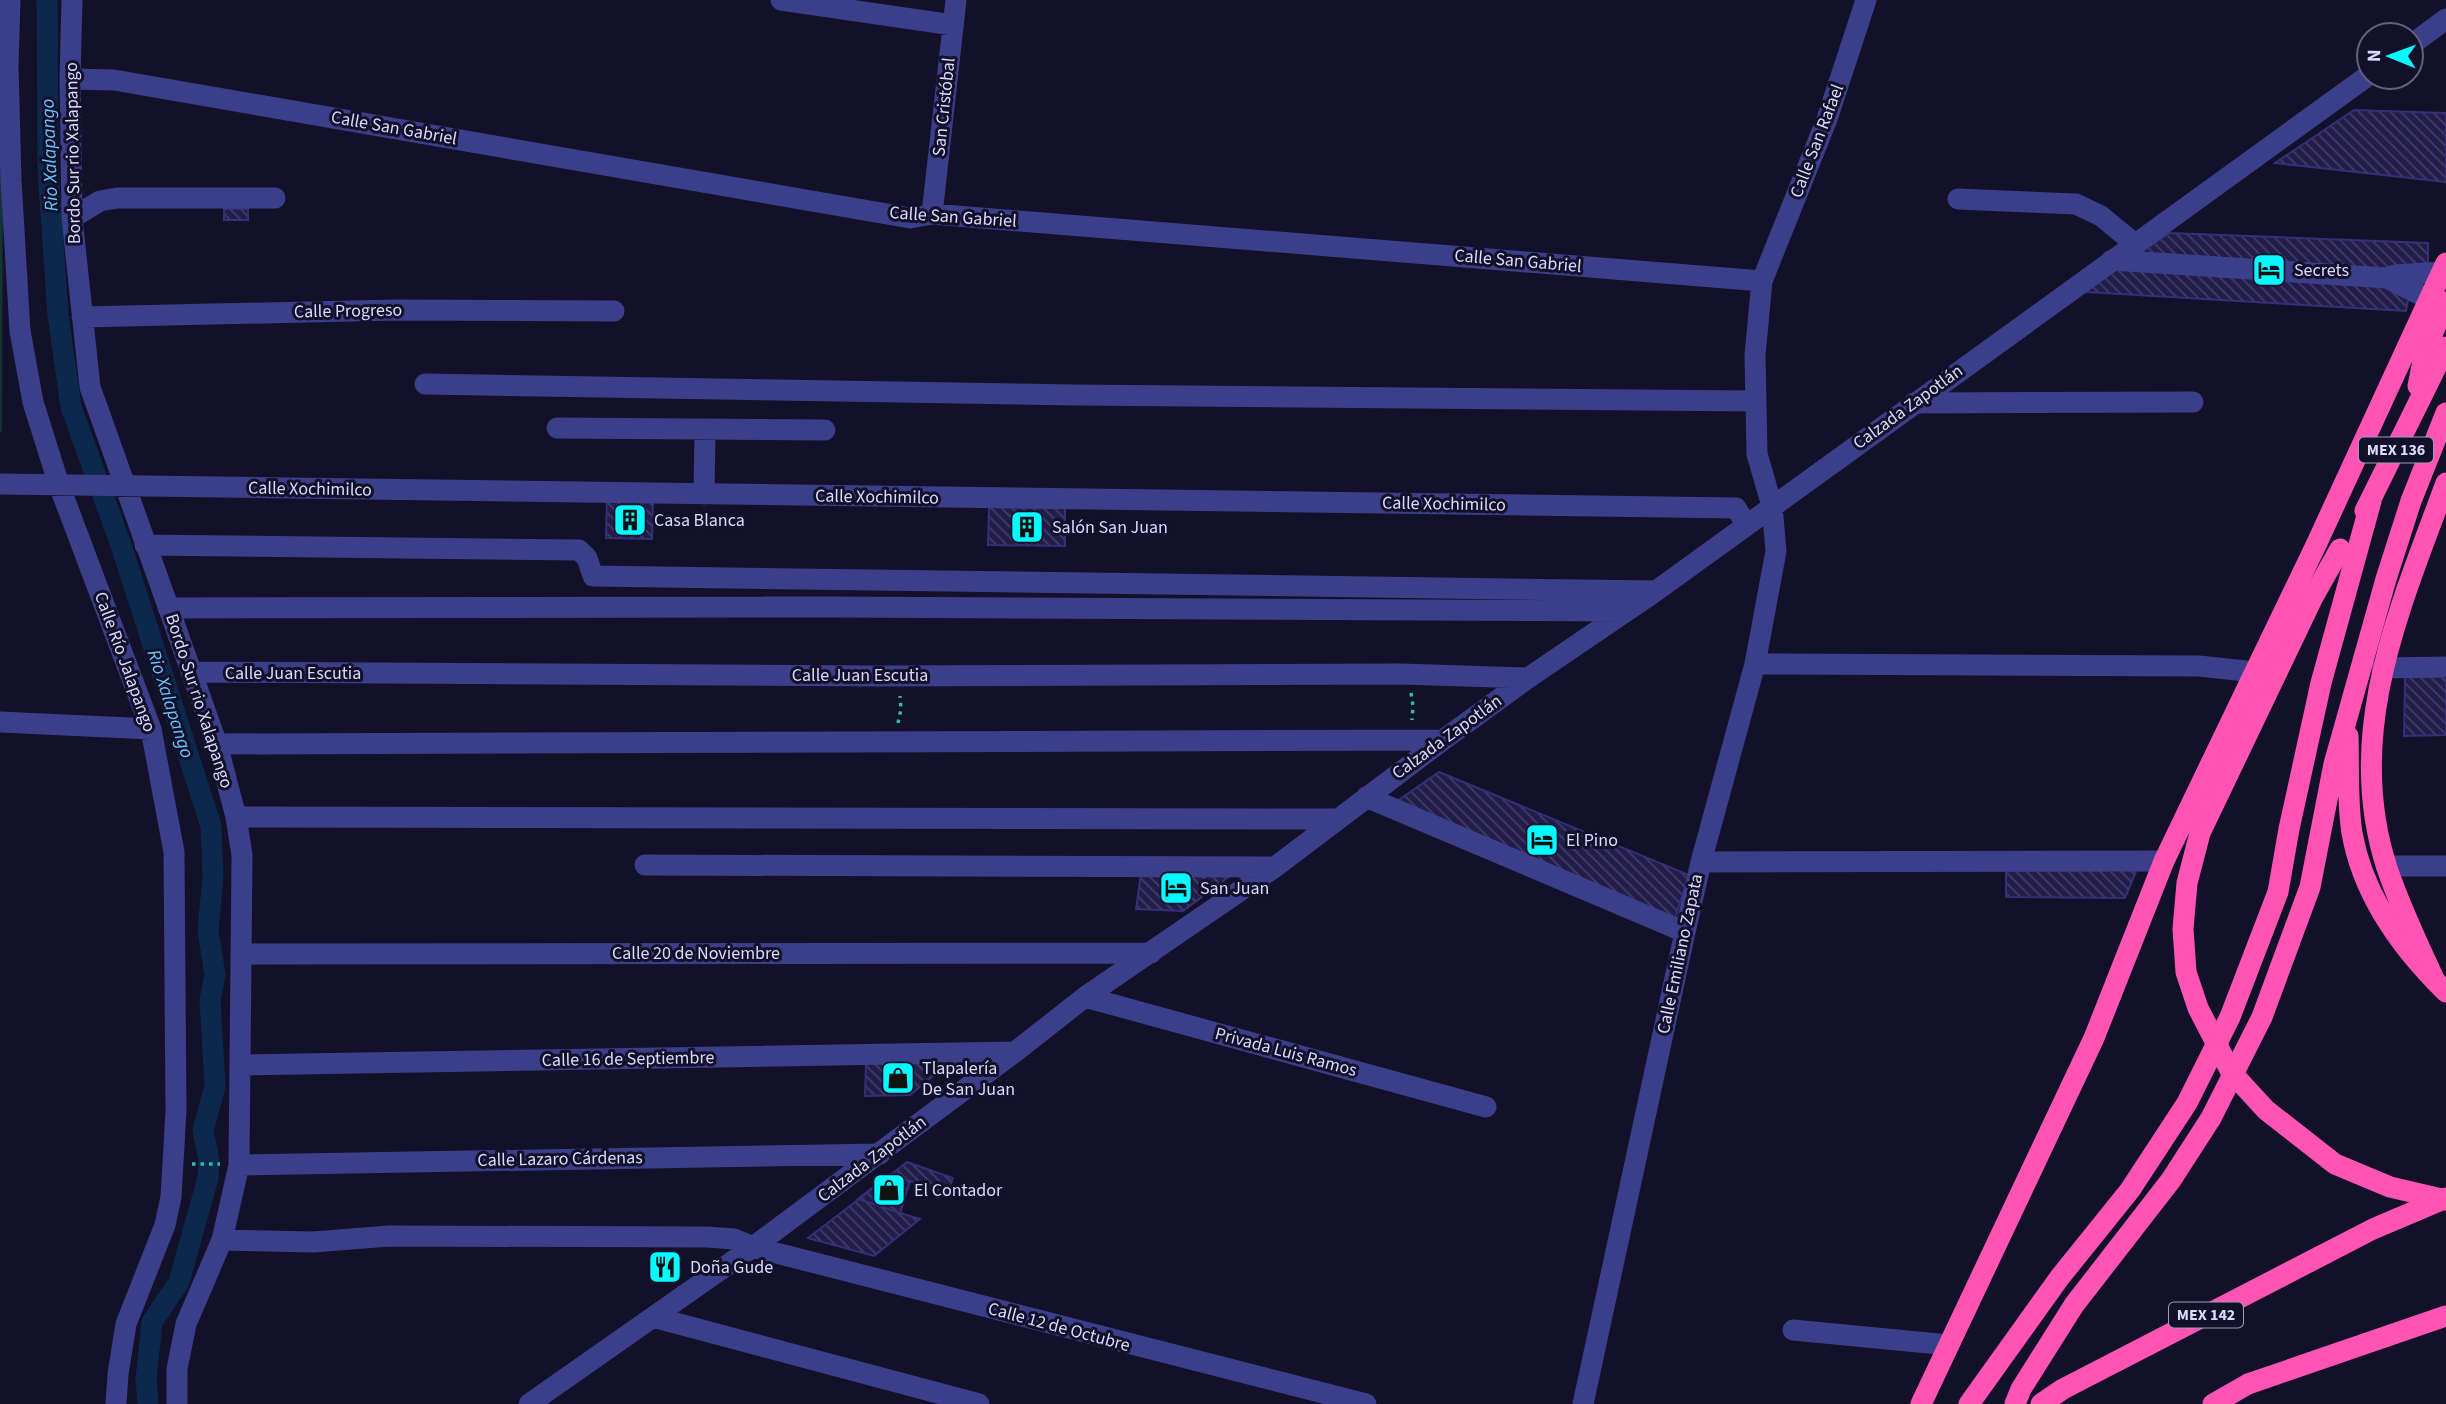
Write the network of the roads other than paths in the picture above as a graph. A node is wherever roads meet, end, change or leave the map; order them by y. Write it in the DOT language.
graph roads {
  1 [pos="72,0"];
  2 [pos="781,0"];
  3 [pos="956,0"];
  4 [pos="1866,0"];
  5 [pos="10,3"];
  6 [pos="2446,19"];
  7 [pos="953,25"];
  8 [pos="2425,35"];
  9 [pos="5,49"];
  10 [pos="70,79"];
  11 [pos="2355,85"];
  12 [pos="275,198"];
  13 [pos="1958,199"];
  14 [pos="932,214"];
  15 [pos="72,218"];
  16 [pos="2135,244"];
  17 [pos="2112,260"];
  18 [pos="2444,268"];
  19 [pos="2387,278"];
  20 [pos="1762,281"];
  21 [pos="2438,300"];
  22 [pos="614,311"];
  23 [pos="82,317"];
  24 [pos="2446,347"];
  25 [pos="425,384"];
  26 [pos="1756,401"];
  27 [pos="2193,402"];
  28 [pos="1914,403"];
  29 [pos="2446,413"];
  30 [pos="2412,418"];
  31 [pos="557,428"];
  32 [pos="705,429"];
  33 [pos="825,430"];
  34 [pos="2446,483"];
  35 [pos="0,484"];
  36 [pos="59,485"];
  37 [pos="106,486"];
  38 [pos="704,495"];
  39 [pos="2371,501"];
  40 [pos="1772,506"];
  41 [pos="1746,524"];
  42 [pos="145,545"];
  43 [pos="1657,591"];
  44 [pos="168,608"];
  45 [pos="1627,611"];
  46 [pos="1755,664"];
  47 [pos="2446,667"];
  48 [pos="2382,668"];
  49 [pos="191,672"];
  50 [pos="2255,672"];
  51 [pos="1528,678"];
  52 [pos="2348,709"];
  53 [pos="0,722"];
  54 [pos="151,729"];
  55 [pos="1443,740"];
  56 [pos="217,744"];
  57 [pos="1366,797"];
  58 [pos="236,817"];
  59 [pos="1338,819"];
  60 [pos="2164,861"];
  61 [pos="1701,862"];
  62 [pos="645,865"];
  63 [pos="2386,866"];
  64 [pos="2446,866"];
  65 [pos="1275,867"];
  66 [pos="1685,932"];
  67 [pos="1151,953"];
  68 [pos="242,954"];
  69 [pos="2440,986"];
  70 [pos="1085,997"];
  71 [pos="1015,1052"];
  72 [pos="242,1065"];
  73 [pos="1486,1107"];
  74 [pos="880,1154"];
  75 [pos="232,1165"];
  76 [pos="2446,1199"];
  77 [pos="222,1240"];
  78 [pos="753,1247"];
  79 [pos="2446,1316"];
  80 [pos="653,1317"];
  81 [pos="1793,1330"];
  82 [pos="1949,1345"];
  83 [pos="116,1404"];
  84 [pos="177,1404"];
  85 [pos="529,1404"];
  86 [pos="979,1404"];
  87 [pos="1366,1404"];
  88 [pos="1583,1404"];
  89 [pos="1921,1404"];
  90 [pos="1969,1404"];
  91 [pos="2015,1404"];
  92 [pos="2041,1404"];
  93 [pos="2213,1404"];
  1 -- 10 [label="street, Bordo Sur rio Xalapango"];
  2 -- 7 [label="street"];
  3 -- 7 [label="street, San Cristóbal"];
  4 -- 20 [label="street, Calle San Rafael"];
  5 -- 9 [label="street, Calle Río Jalapango"];
  6 -- 8 [label="street"];
  7 -- 14 [label="street, San Cristóbal"];
  9 -- 36 [label="street, Calle Río Jalapango"];
  10 -- 14 [label="street, Calle San Gabriel"];
  10 -- 15 [label="street, Bordo Sur rio Xalapango"];
  11 -- 16 [label="street, Calzada Zapotlán"];
  12 -- 15 [label="street"];
  13 -- 16 [label="street"];
  14 -- 20 [label="street, Calle San Gabriel"];
  15 -- 23 [label="street, Bordo Sur rio Xalapango"];
  16 -- 17 [label="street, Calzada Zapotlán"];
  17 -- 19 [label="street"];
  17 -- 28 [label="street, Calzada Zapotlán"];
  18 -- 19 [label="street"];
  18 -- 21 [label="highway"];
  19 -- 21 [label="street"];
  20 -- 26 [label="street, Calle San Rafael"];
  21 -- 30 [label="highway"];
  21 -- 50 [label="highway"];
  22 -- 23 [label="street, Calle Progreso"];
  23 -- 37 [label="street, Bordo Sur rio Xalapango"];
  24 -- 30 [label="highway, MEX 136"];
  25 -- 26 [label="street"];
  26 -- 40 [label="street, Calle Emiliano Zapata"];
  27 -- 28 [label="street"];
  28 -- 40 [label="street, Calzada Zapotlán"];
  29 -- 52 [label="highway, MEX 136"];
  30 -- 39 [label="highway, MEX 136"];
  31 -- 32 [label="street"];
  32 -- 33 [label="street"];
  32 -- 38 [label="street"];
  34 -- 48 [label="highway"];
  35 -- 36 [label="street, Calle Xochimilco"];
  36 -- 37 [label="street, Calle Xochimilco"];
  36 -- 54 [label="street, Calle Río Jalapango"];
  37 -- 38 [label="street, Calle Xochimilco"];
  37 -- 42 [label="street, Bordo Sur rio Xalapango"];
  38 -- 41 [label="street, Calle Xochimilco"];
  39 -- 76 [label="highway, MEX 136, bridge"];
  39 -- 90 [label="highway"];
  40 -- 41 [label="street, Calzada Zapotlán"];
  40 -- 46 [label="street, Calle Emiliano Zapata"];
  41 -- 43 [label="street, Calzada Zapotlán"];
  42 -- 43 [label="street"];
  42 -- 44 [label="street, Bordo Sur rio Xalapango"];
  43 -- 45 [label="street, Calzada Zapotlán"];
  44 -- 45 [label="street"];
  44 -- 49 [label="street, Bordo Sur rio Xalapango"];
  45 -- 51 [label="street, Calzada Zapotlán"];
  46 -- 50 [label="street"];
  46 -- 61 [label="street, Calle Emiliano Zapata"];
  47 -- 48 [label="street"];
  48 -- 63 [label="highway"];
  49 -- 51 [label="street, Calle Juan Escutia"];
  49 -- 56 [label="street, Bordo Sur rio Xalapango"];
  50 -- 60 [label="highway"];
  51 -- 55 [label="street, Calzada Zapotlán"];
  52 -- 69 [label="highway"];
  52 -- 91 [label="highway"];
  53 -- 54 [label="street"];
  54 -- 83 [label="street, Calle Río Jalapango"];
  55 -- 56 [label="street"];
  55 -- 57 [label="street, Calzada Zapotlán"];
  56 -- 58 [label="street, Bordo Sur rio Xalapango"];
  57 -- 59 [label="street, Calzada Zapotlán"];
  57 -- 66 [label="street"];
  58 -- 59 [label="street"];
  58 -- 68 [label="street, Bordo Sur rio Xalapango"];
  59 -- 65 [label="street, Calzada Zapotlán"];
  60 -- 61 [label="street"];
  60 -- 82 [label="highway"];
  61 -- 66 [label="street, Calle Emiliano Zapata"];
  62 -- 65 [label="street"];
  63 -- 64 [label="street"];
  63 -- 69 [label="highway"];
  65 -- 67 [label="street, Calzada Zapotlán"];
  66 -- 88 [label="street, Calle Emiliano Zapata"];
  67 -- 68 [label="street, Calle 20 de Noviembre"];
  67 -- 70 [label="street, Calzada Zapotlán"];
  68 -- 72 [label="street, Bordo Sur rio Xalapango"];
  70 -- 71 [label="street, Calzada Zapotlán"];
  70 -- 73 [label="street, Privada Luis Ramos"];
  71 -- 72 [label="street, Calle 16 de Septiembre"];
  71 -- 74 [label="street, Calzada Zapotlán"];
  72 -- 75 [label="street, Bordo Sur rio Xalapango"];
  74 -- 75 [label="street, Calle Lazaro Cárdenas"];
  74 -- 78 [label="street, Calzada Zapotlán"];
  75 -- 77 [label="street, Bordo Sur rio Xalapango"];
  76 -- 92 [label="highway, MEX 142"];
  77 -- 78 [label="street, Calle 12 de Octubre"];
  77 -- 84 [label="street, Bordo Sur rio Xalapango"];
  78 -- 80 [label="street, Calzada Zapotlán"];
  78 -- 87 [label="street, Calle 12 de Octubre"];
  79 -- 93 [label="highway"];
  80 -- 85 [label="street, Calzada Zapotlán"];
  80 -- 86 [label="street"];
  81 -- 82 [label="street"];
  82 -- 89 [label="highway"];
}
